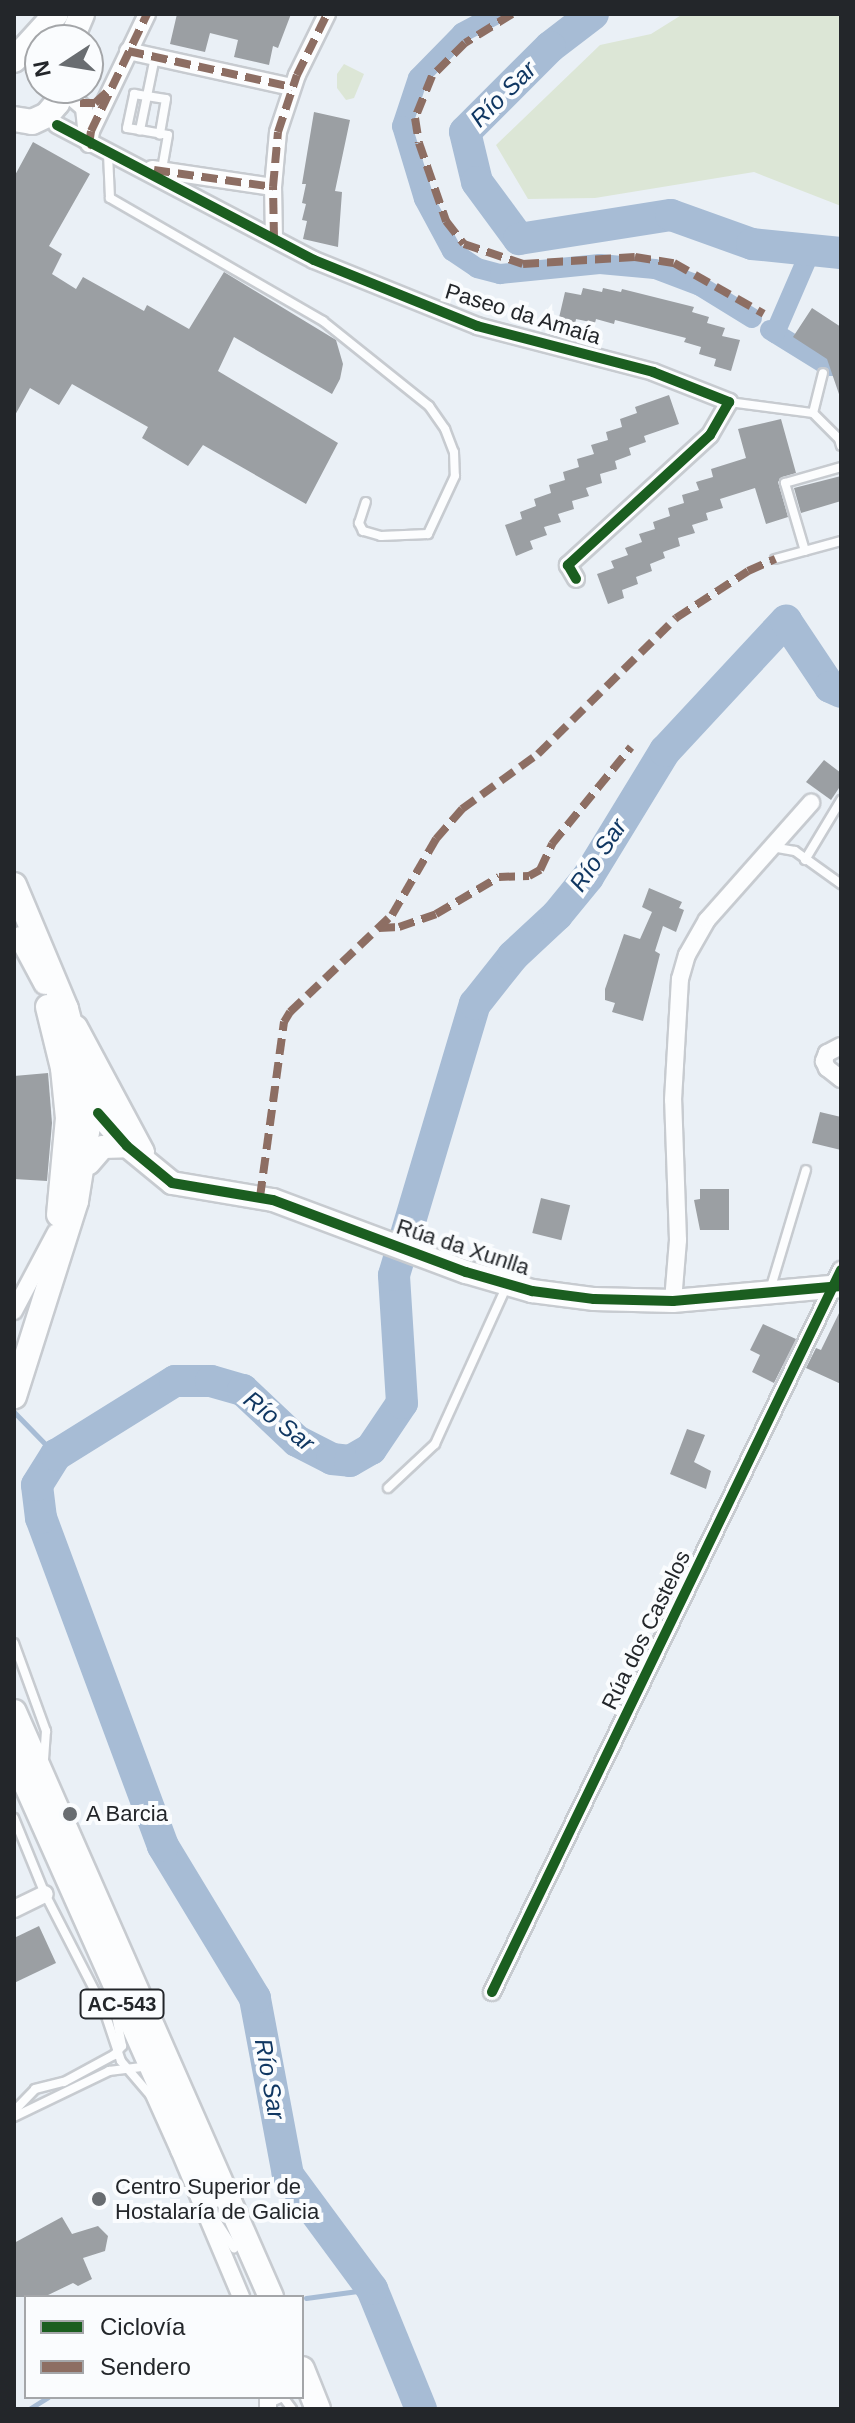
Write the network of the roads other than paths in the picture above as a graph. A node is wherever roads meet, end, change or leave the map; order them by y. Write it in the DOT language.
graph roads {
  1 [pos="56,14"];
  2 [pos="147,14"];
  3 [pos="327,14"];
  4 [pos="128,51"];
  5 [pos="156,56"];
  6 [pos="14,60"];
  7 [pos="114,82"];
  8 [pos="292,87"];
  9 [pos="104,95"];
  10 [pos="147,96"];
  11 [pos="55,104"];
  12 [pos="81,104"];
  13 [pos="35,122"];
  14 [pos="84,122"];
  15 [pos="160,134"];
  16 [pos="14,142"];
  17 [pos="89,144"];
  18 [pos="108,154"];
  19 [pos="134,167"];
  20 [pos="162,171"];
  21 [pos="273,187"];
  22 [pos="274,238"];
  23 [pos="823,373"];
  24 [pos="729,402"];
  25 [pos="813,413"];
  26 [pos="841,446"];
  27 [pos="841,467"];
  28 [pos="366,502"];
  29 [pos="841,541"];
  30 [pos="805,551"];
  31 [pos="775,559"];
  32 [pos="576,579"];
  33 [pos="841,800"];
  34 [pos="811,803"];
  35 [pos="772,847"];
  36 [pos="805,860"];
  37 [pos="841,884"];
  38 [pos="14,885"];
  39 [pos="17,931"];
  40 [pos="66,1009"];
  41 [pos="841,1046"];
  42 [pos="841,1079"];
  43 [pos="97,1105"];
  44 [pos="127,1146"];
  45 [pos="89,1163"];
  46 [pos="149,1164"];
  47 [pos="806,1170"];
  48 [pos="79,1191"];
  49 [pos="57,1222"];
  50 [pos="839,1281"];
  51 [pos="507,1284"];
  52 [pos="770,1291"];
  53 [pos="673,1301"];
  54 [pos="14,1311"];
  55 [pos="31,1338"];
  56 [pos="14,1396"];
  57 [pos="388,1488"];
  58 [pos="14,1643"];
  59 [pos="17,1719"];
  60 [pos="14,1757"];
  61 [pos="14,1779"];
  62 [pos="45,1783"];
  63 [pos="14,1818"];
  64 [pos="45,1894"];
  65 [pos="14,1909"];
  66 [pos="492,1992"];
  67 [pos="134,2047"];
  68 [pos="161,2091"];
  69 [pos="16,2107"];
  70 [pos="14,2117"];
  71 [pos="187,2175"];
  72 [pos="241,2247"];
  73 [pos="240,2295"];
  74 [pos="256,2295"];
  75 [pos="270,2295"];
  76 [pos="304,2375"];
  77 [pos="304,2390"];
  78 [pos="316,2409"];
  1 -- 6 [label="main road"];
  2 -- 4 [label="street"];
  3 -- 8 [label="street"];
  4 -- 5 [label="street"];
  4 -- 7 [label="street"];
  5 -- 8 [label="street"];
  5 -- 10 [label="lane"];
  7 -- 9 [label="street"];
  7 -- 14 [label="street"];
  7 -- 17 [label="street"];
  8 -- 21 [label="street"];
  10 -- 15 [label="lane"];
  10 -- 15 [label="lane"];
  11 -- 13 [label="main road"];
  12 -- 14 [label="street"];
  13 -- 14 [label="street"];
  13 -- 16 [label="main road"];
  13 -- 17 [label="street, Paseo da Amaía"];
  14 -- 17 [label="street"];
  15 -- 20 [label="lane"];
  17 -- 18 [label="street, Paseo da Amaía"];
  18 -- 19 [label="street, Paseo da Amaía"];
  18 -- 28 [label="lane"];
  19 -- 20 [label="street, Paseo da Amaía"];
  19 -- 22 [label="street, Paseo da Amaía"];
  20 -- 21 [label="street, Paseo da Amaía"];
  21 -- 22 [label="street"];
  22 -- 24 [label="street, Paseo da Amaía"];
  23 -- 25 [label="lane"];
  24 -- 25 [label="lane"];
  24 -- 32 [label="street"];
  25 -- 26 [label="lane"];
  27 -- 30 [label="lane"];
  29 -- 30 [label="lane"];
  30 -- 31 [label="lane"];
  33 -- 36 [label="lane"];
  34 -- 35 [label="street"];
  35 -- 36 [label="lane"];
  35 -- 53 [label="street"];
  36 -- 37 [label="lane"];
  38 -- 40 [label="main road"];
  39 -- 43 [label="street"];
  39 -- 49 [label="main road"];
  40 -- 43 [label="main road"];
  40 -- 43 [label="street, Rúa da Xunlla"];
  41 -- 42 [label="street"];
  43 -- 44 [label="street, Rúa da Xunlla"];
  43 -- 45 [label="street"];
  43 -- 46 [label="street, Rúa da Xunlla"];
  43 -- 48 [label="main road"];
  43 -- 49 [label="street"];
  44 -- 45 [label="street"];
  44 -- 46 [label="street, Rúa da Xunlla"];
  45 -- 48 [label="street"];
  46 -- 51 [label="street, Rúa da Xunlla"];
  47 -- 52 [label="lane"];
  48 -- 55 [label="main road"];
  49 -- 54 [label="street"];
  49 -- 55 [label="main road"];
  50 -- 52 [label="street, Rúa da Xunlla"];
  50 -- 66 [label="street, Rúa dos Castelos"];
  51 -- 53 [label="street, Rúa da Xunlla"];
  51 -- 57 [label="lane"];
  52 -- 53 [label="street, Rúa da Xunlla"];
  55 -- 56 [label="main road"];
  58 -- 62 [label="lane"];
  59 -- 62 [label="main road, AC-543"];
  59 -- 67 [label="lane"];
  60 -- 67 [label="main road, AC-543"];
  61 -- 67 [label="lane"];
  62 -- 67 [label="main road, AC-543"];
  63 -- 64 [label="lane"];
  64 -- 65 [label="street"];
  64 -- 67 [label="lane"];
  67 -- 68 [label="main road, AC-543"];
  67 -- 69 [label="lane"];
  67 -- 70 [label="lane"];
  67 -- 71 [label="lane"];
  67 -- 72 [label="main road, AC-543"];
  68 -- 71 [label="street"];
  68 -- 72 [label="main road, AC-543"];
  71 -- 72 [label="lane"];
  71 -- 73 [label="street"];
  72 -- 74 [label="main road, AC-543"];
  72 -- 75 [label="main road, AC-543"];
  76 -- 78 [label="main road"];
  77 -- 78 [label="main road"];
}
